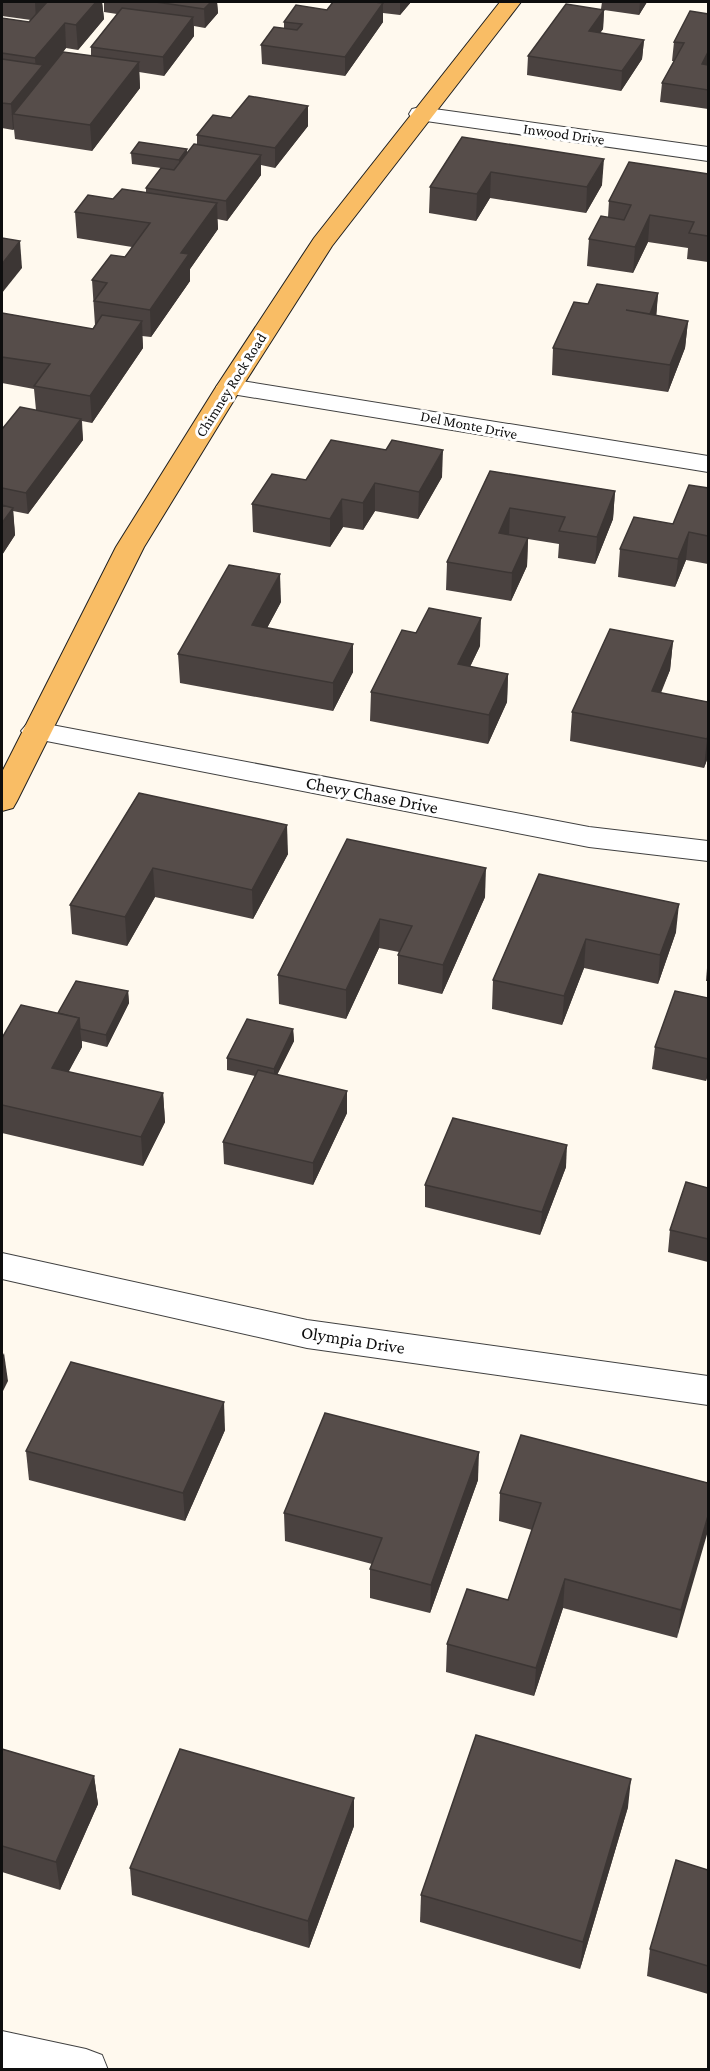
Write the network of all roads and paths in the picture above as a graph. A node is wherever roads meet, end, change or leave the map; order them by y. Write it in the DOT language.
graph roads {
  1 [pos="511,2"];
  2 [pos="420,114"];
  3 [pos="708,154"];
  4 [pos="229,387"];
  5 [pos="708,464"];
  6 [pos="36,731"];
  7 [pos="2,801"];
  8 [pos="708,851"];
  9 [pos="2,1266"];
  10 [pos="708,1391"];
  11 [pos="2,2052"];
  12 [pos="86,2070"];
  1 -- 2 [label="main road, Chimney Rock Road"];
  2 -- 3 [label="street, Inwood Drive"];
  2 -- 4 [label="main road, Chimney Rock Road"];
  4 -- 5 [label="street, Del Monte Drive"];
  4 -- 6 [label="main road, Chimney Rock Road"];
  6 -- 7 [label="main road, Chimney Rock Road"];
  6 -- 8 [label="street, Chevy Chase Drive"];
  9 -- 10 [label="street, Olympia Drive"];
  11 -- 12 [label="street"];
}
